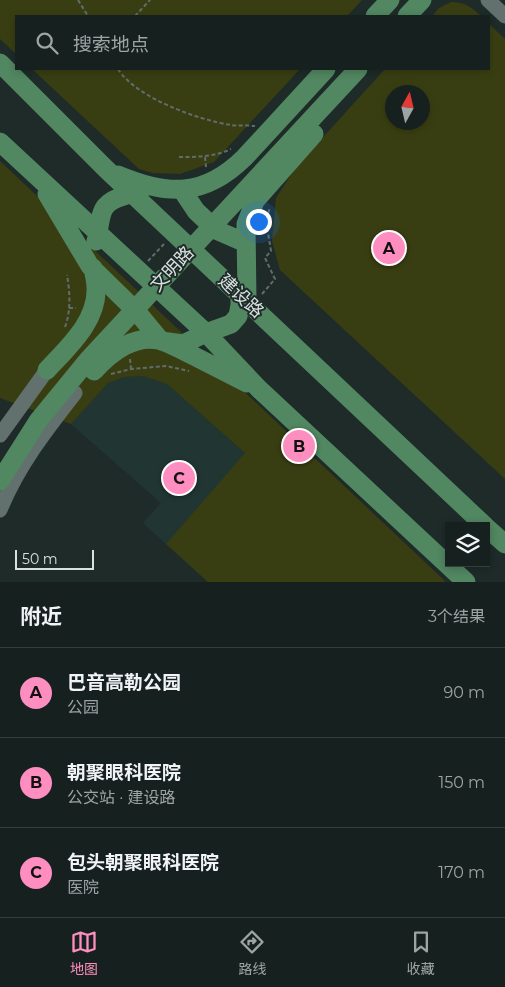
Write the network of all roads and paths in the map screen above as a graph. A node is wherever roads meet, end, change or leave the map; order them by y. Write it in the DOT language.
graph roads {
  1 [pos="78,0"];
  2 [pos="150,0"];
  3 [pos="390,0"];
  4 [pos="437,0"];
  5 [pos="488,0"];
  6 [pos="415,7"];
  7 [pos="87,15"];
  8 [pos="136,15"];
  9 [pos="376,15"];
  10 [pos="392,15"];
  11 [pos="505,16"];
  12 [pos="0,63"];
  13 [pos="119,70"];
  14 [pos="325,70"];
  15 [pos="340,70"];
  16 [pos="357,70"];
  17 [pos="372,70"];
  18 [pos="273,125"];
  19 [pos="0,142"];
  20 [pos="232,149"];
  21 [pos="180,157"];
  22 [pos="204,157"];
  23 [pos="106,168"];
  24 [pos="207,173"];
  25 [pos="40,180"];
  26 [pos="152,186"];
  27 [pos="182,190"];
  28 [pos="134,194"];
  29 [pos="271,202"];
  30 [pos="98,233"];
  31 [pos="166,242"];
  32 [pos="246,243"];
  33 [pos="147,262"];
  34 [pos="94,271"];
  35 [pos="67,276"];
  36 [pos="249,297"];
  37 [pos="69,308"];
  38 [pos="78,308"];
  39 [pos="65,328"];
  40 [pos="206,333"];
  41 [pos="161,341"];
  42 [pos="166,366"];
  43 [pos="47,370"];
  44 [pos="109,375"];
  45 [pos="259,389"];
  46 [pos="75,393"];
  47 [pos="0,435"];
  48 [pos="0,464"];
  49 [pos="0,481"];
  50 [pos="0,510"];
  51 [pos="482,522"];
  52 [pos="490,530"];
  53 [pos="505,544"];
  54 [pos="466,582"];
  1 -- 7 [label="path"];
  2 -- 8 [label="path"];
  3 -- 9 [label="main road"];
  4 -- 6 [label="main road"];
  5 -- 11 [label="street"];
  6 -- 10 [label="main road"];
  12 -- 23 [label="main road, 建设路"];
  13 -- 18 [label="path"];
  14 -- 18 [label="main road"];
  15 -- 48 [label="main road, 文明路"];
  16 -- 49 [label="main road, 文明路"];
  17 -- 32 [label="main road"];
  18 -- 27 [label="main road"];
  19 -- 25 [label="main road"];
  20 -- 22 [label="path"];
  21 -- 22 [label="path"];
  22 -- 24 [label="path"];
  23 -- 26 [label="main road"];
  23 -- 28 [label="main road, 建设路"];
  25 -- 30 [label="main road"];
  25 -- 34 [label="main road"];
  26 -- 27 [label="main road"];
  26 -- 28 [label="main road"];
  27 -- 32 [label="main road"];
  28 -- 30 [label="main road"];
  28 -- 36 [label="main road, 建设路"];
  29 -- 36 [label="path"];
  30 -- 34 [label="main road"];
  30 -- 40 [label="main road"];
  31 -- 33 [label="path"];
  32 -- 36 [label="main road"];
  34 -- 41 [label="main road"];
  34 -- 43 [label="main road"];
  35 -- 37 [label="path"];
  36 -- 40 [label="main road"];
  36 -- 51 [label="main road, 建设路"];
  37 -- 38 [label="path"];
  37 -- 39 [label="path"];
  40 -- 41 [label="main road"];
  40 -- 45 [label="main road"];
  41 -- 45 [label="main road"];
  41 -- 46 [label="main road"];
  42 -- 44 [label="path"];
  43 -- 47 [label="street"];
  45 -- 54 [label="main road"];
  46 -- 50 [label="street"];
  52 -- 53 [label="main road, 建设路"];
}
